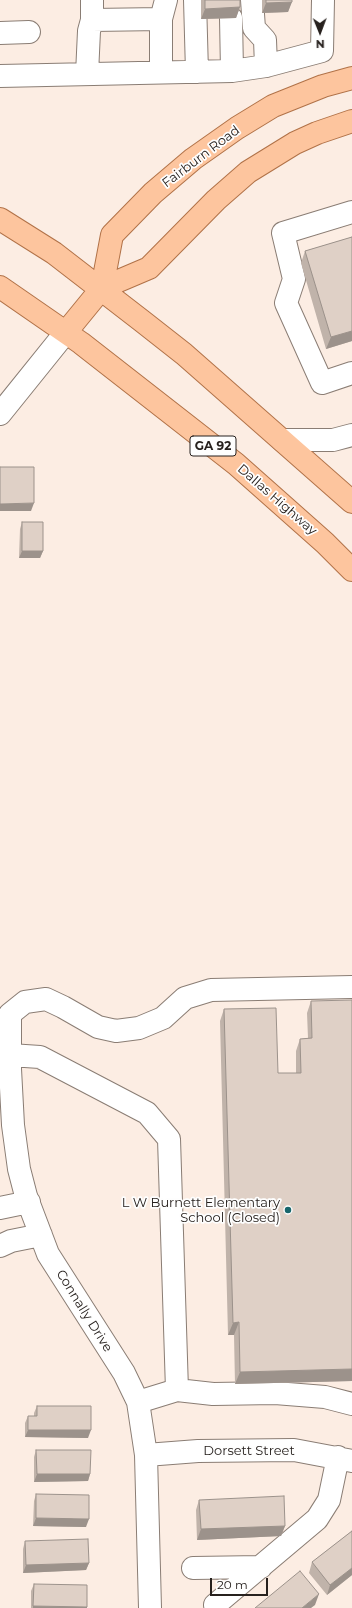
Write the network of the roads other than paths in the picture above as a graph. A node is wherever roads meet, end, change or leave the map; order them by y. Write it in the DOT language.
graph roads {
  1 [pos="195,0"];
  2 [pos="252,0"];
  3 [pos="323,0"];
  4 [pos="92,10"];
  5 [pos="163,10"];
  6 [pos="231,18"];
  7 [pos="29,32"];
  8 [pos="0,33"];
  9 [pos="266,66"];
  10 [pos="161,71"];
  11 [pos="232,71"];
  12 [pos="197,72"];
  13 [pos="87,74"];
  14 [pos="0,76"];
  15 [pos="352,78"];
  16 [pos="352,121"];
  17 [pos="352,212"];
  18 [pos="0,219"];
  19 [pos="0,287"];
  20 [pos="102,288"];
  21 [pos="66,332"];
  22 [pos="352,373"];
  23 [pos="0,414"];
  24 [pos="352,435"];
  25 [pos="282,440"];
  26 [pos="352,502"];
  27 [pos="352,570"];
  28 [pos="352,987"];
  29 [pos="10,1055"];
  30 [pos="29,1202"];
  31 [pos="0,1208"];
  32 [pos="41,1235"];
  33 [pos="0,1246"];
  34 [pos="178,1390"];
  35 [pos="138,1402"];
  36 [pos="352,1404"];
  37 [pos="146,1455"];
  38 [pos="345,1459"];
  39 [pos="261,1567"];
  40 [pos="193,1568"];
  41 [pos="215,1605"];
  42 [pos="150,1608"];
  1 -- 12 [label="street"];
  2 -- 9 [label="street"];
  3 -- 9 [label="street"];
  4 -- 5 [label="street"];
  4 -- 13 [label="street"];
  5 -- 10 [label="street"];
  6 -- 11 [label="street"];
  7 -- 8 [label="street"];
  9 -- 11 [label="street"];
  10 -- 12 [label="street"];
  10 -- 13 [label="street"];
  11 -- 12 [label="street"];
  13 -- 14 [label="street"];
  15 -- 20 [label="main road, Fairburn Road"];
  16 -- 20 [label="main road, Fairburn Road"];
  17 -- 22 [label="street"];
  18 -- 20 [label="main road"];
  19 -- 21 [label="main road, GA 92"];
  20 -- 21 [label="main road, Fairburn Road"];
  20 -- 25 [label="main road"];
  21 -- 23 [label="street"];
  21 -- 27 [label="main road, Dallas Highway / GA 92"];
  24 -- 25 [label="street"];
  25 -- 26 [label="main road"];
  28 -- 29 [label="street, Connally Drive"];
  29 -- 30 [label="street, Connally Drive"];
  29 -- 34 [label="street"];
  30 -- 31 [label="street"];
  30 -- 32 [label="street, Connally Drive"];
  32 -- 33 [label="street"];
  32 -- 35 [label="street, Connally Drive"];
  34 -- 35 [label="street"];
  34 -- 36 [label="street"];
  35 -- 37 [label="street, Connally Drive"];
  37 -- 38 [label="street, Dorsett Street"];
  37 -- 42 [label="street, Connally Drive"];
  38 -- 39 [label="street"];
  39 -- 40 [label="street"];
  39 -- 41 [label="street"];
}
